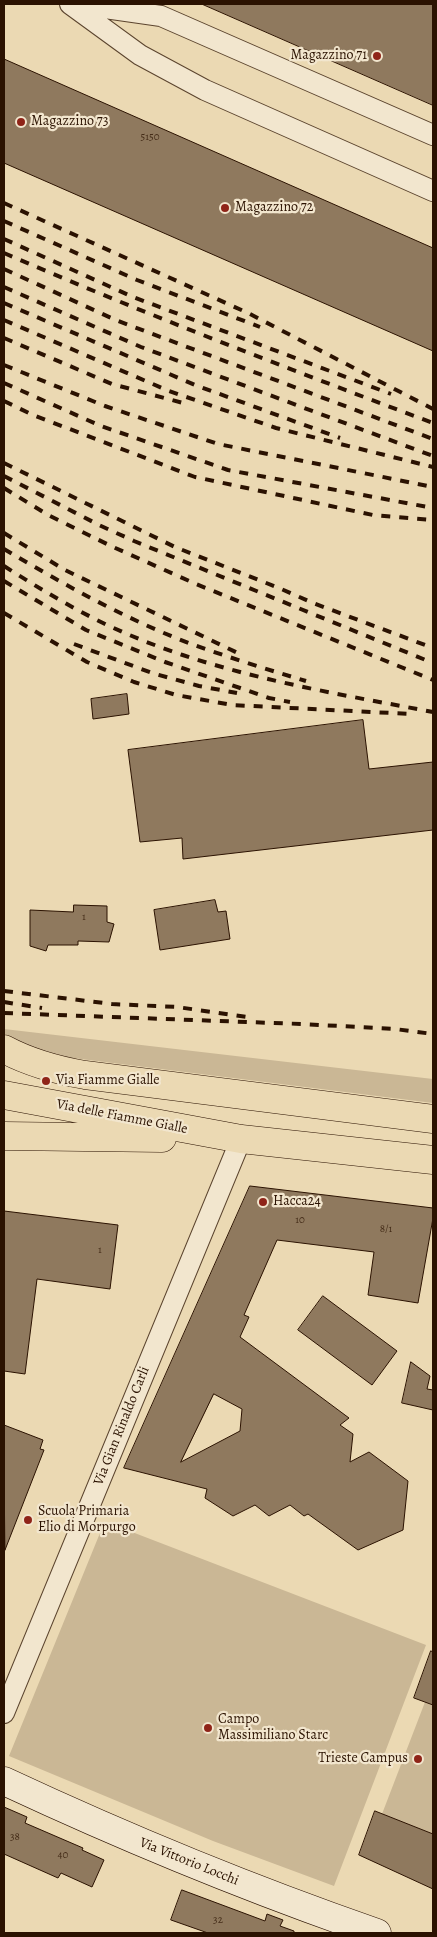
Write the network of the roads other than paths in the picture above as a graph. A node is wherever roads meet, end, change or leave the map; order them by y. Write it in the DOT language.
graph roads {
  1 [pos="70,4"];
  2 [pos="78,4"];
  3 [pos="138,4"];
  4 [pos="161,16"];
  5 [pos="433,135"];
  6 [pos="433,191"];
  7 [pos="4,1049"];
  8 [pos="8,1094"];
  9 [pos="433,1118"];
  10 [pos="4,1136"];
  11 [pos="241,1139"];
  12 [pos="433,1160"];
  13 [pos="4,1713"];
  14 [pos="4,1781"];
  15 [pos="377,1933"];
  1 -- 6 [label="street"];
  2 -- 4 [label="street"];
  3 -- 4 [label="street"];
  4 -- 5 [label="street"];
  7 -- 9 [label="main road"];
  8 -- 11 [label="main road, Via delle Fiamme Gialle"];
  10 -- 11 [label="main road, Via delle Fiamme Gialle"];
  11 -- 12 [label="main road, Via delle Fiamme Gialle"];
  11 -- 13 [label="street, Via Gian Rinaldo Carli"];
  14 -- 15 [label="main road, Via Vittorio Locchi"];
}
